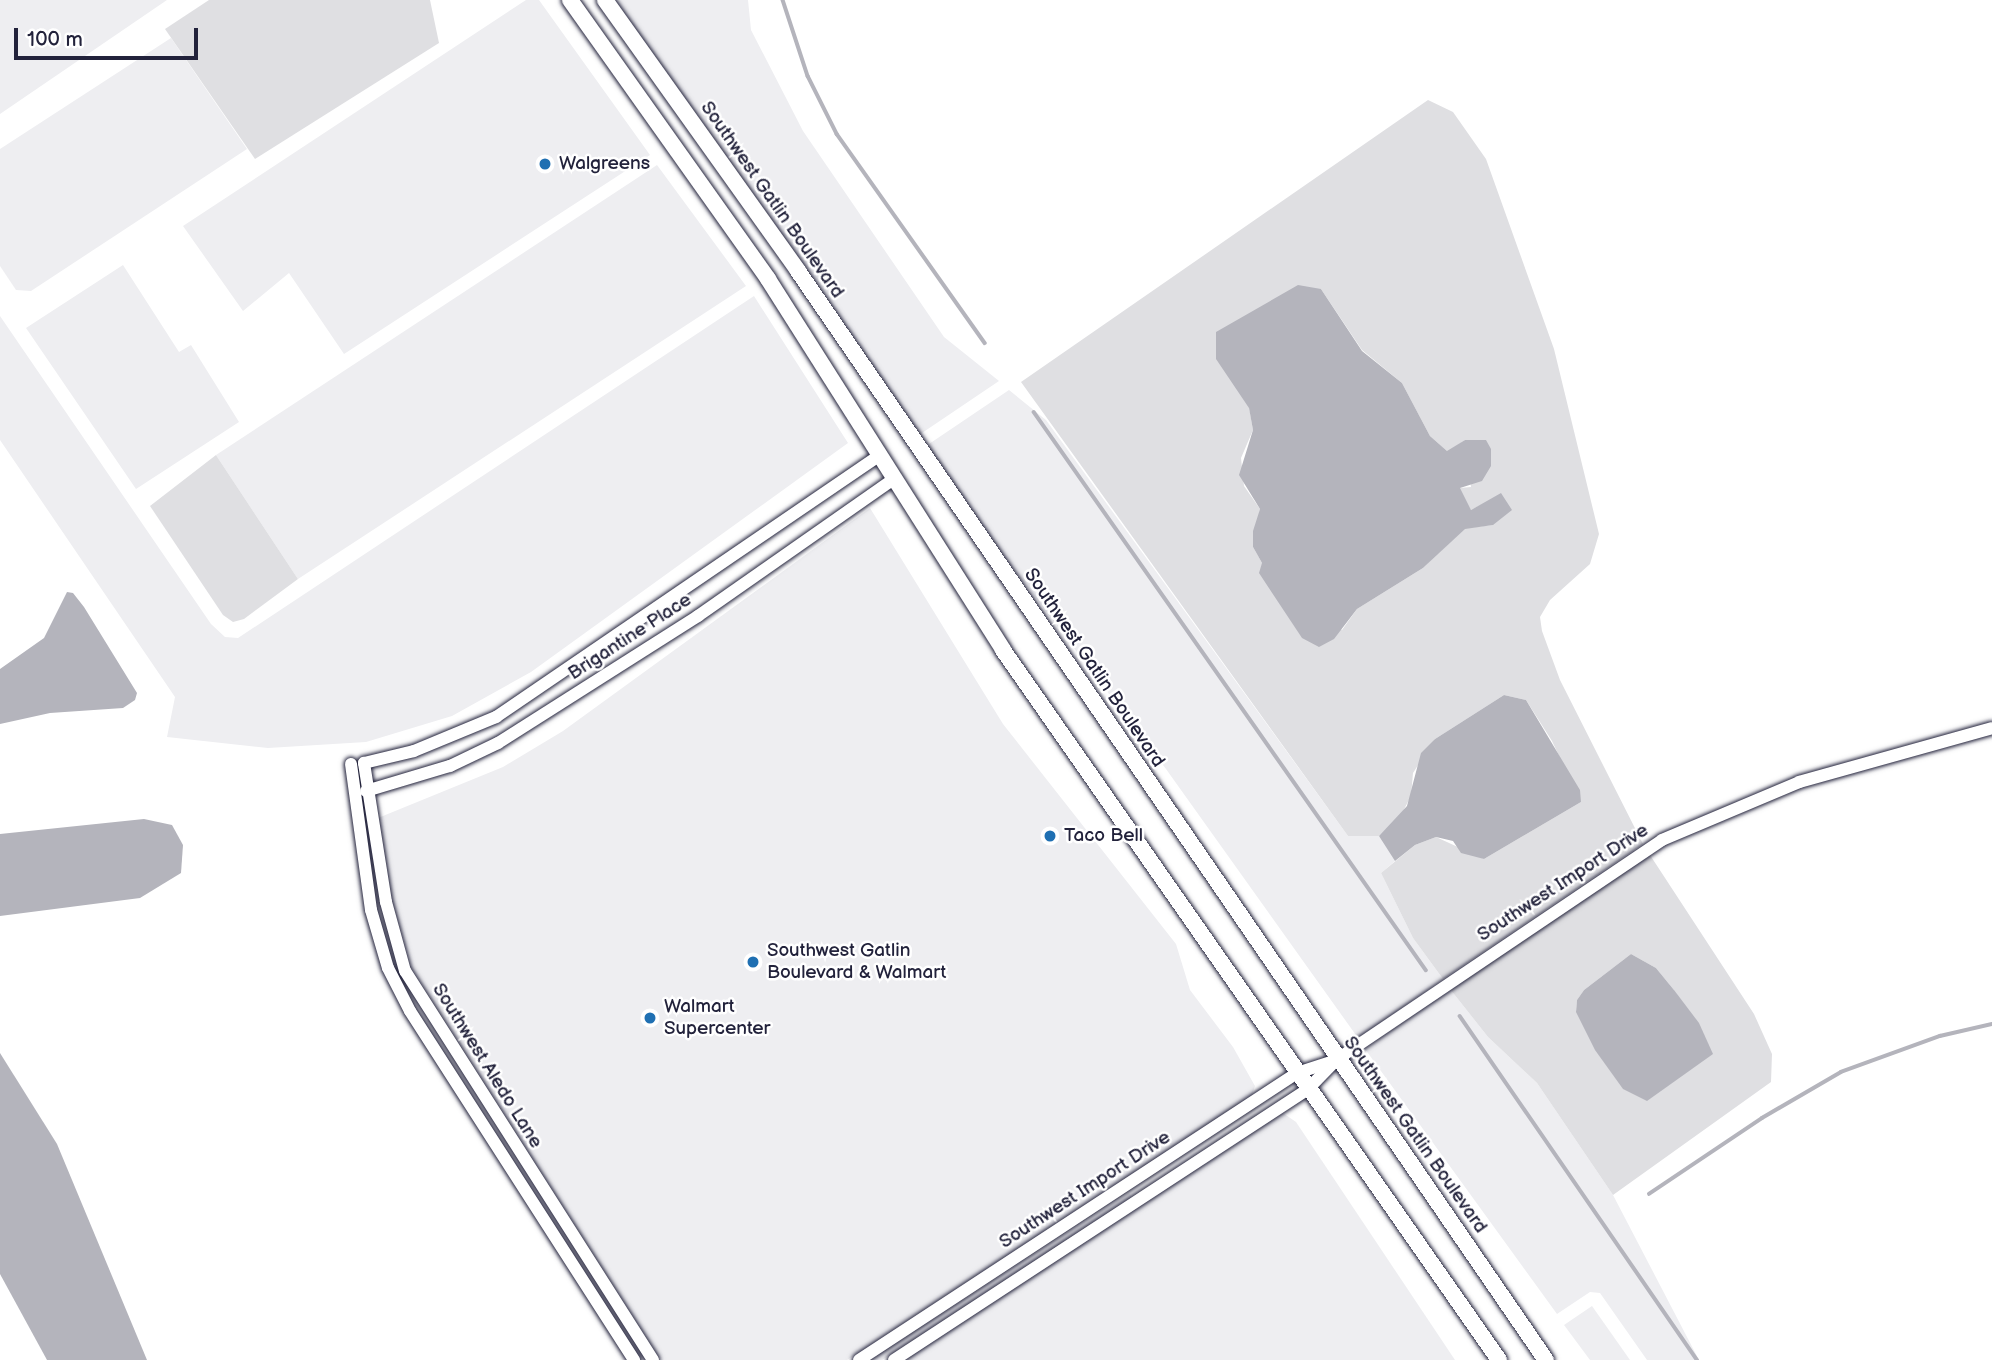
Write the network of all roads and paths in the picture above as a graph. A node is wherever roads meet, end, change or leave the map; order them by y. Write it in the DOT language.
graph roads {
  1 [pos="570,0"];
  2 [pos="606,0"];
  3 [pos="881,454"];
  4 [pos="895,478"];
  5 [pos="1992,728"];
  6 [pos="358,764"];
  7 [pos="366,791"];
  8 [pos="1336,1060"];
  9 [pos="1297,1073"];
  10 [pos="1308,1089"];
  11 [pos="634,1360"];
  12 [pos="653,1360"];
  13 [pos="859,1360"];
  14 [pos="894,1360"];
  15 [pos="1499,1360"];
  16 [pos="1546,1360"];
  1 -- 3 [label="main road"];
  2 -- 8 [label="main road, Southwest Gatlin Boulevard"];
  3 -- 4 [label="main road"];
  3 -- 6 [label="street, Brigantine Place"];
  4 -- 7 [label="street, Brigantine Place"];
  4 -- 9 [label="main road"];
  5 -- 8 [label="street, Southwest Import Drive"];
  6 -- 7 [label="street, Southwest Aledo Lane"];
  6 -- 11 [label="street, Southwest Aledo Lane"];
  7 -- 12 [label="street, Southwest Aledo Lane"];
  8 -- 9 [label="street, Southwest Import Drive"];
  8 -- 10 [label="street, Southwest Import Drive"];
  8 -- 16 [label="main road, Southwest Gatlin Boulevard"];
  9 -- 10 [label="main road"];
  9 -- 13 [label="street, Southwest Import Drive"];
  10 -- 14 [label="street, Southwest Import Drive"];
  10 -- 15 [label="main road"];
}
